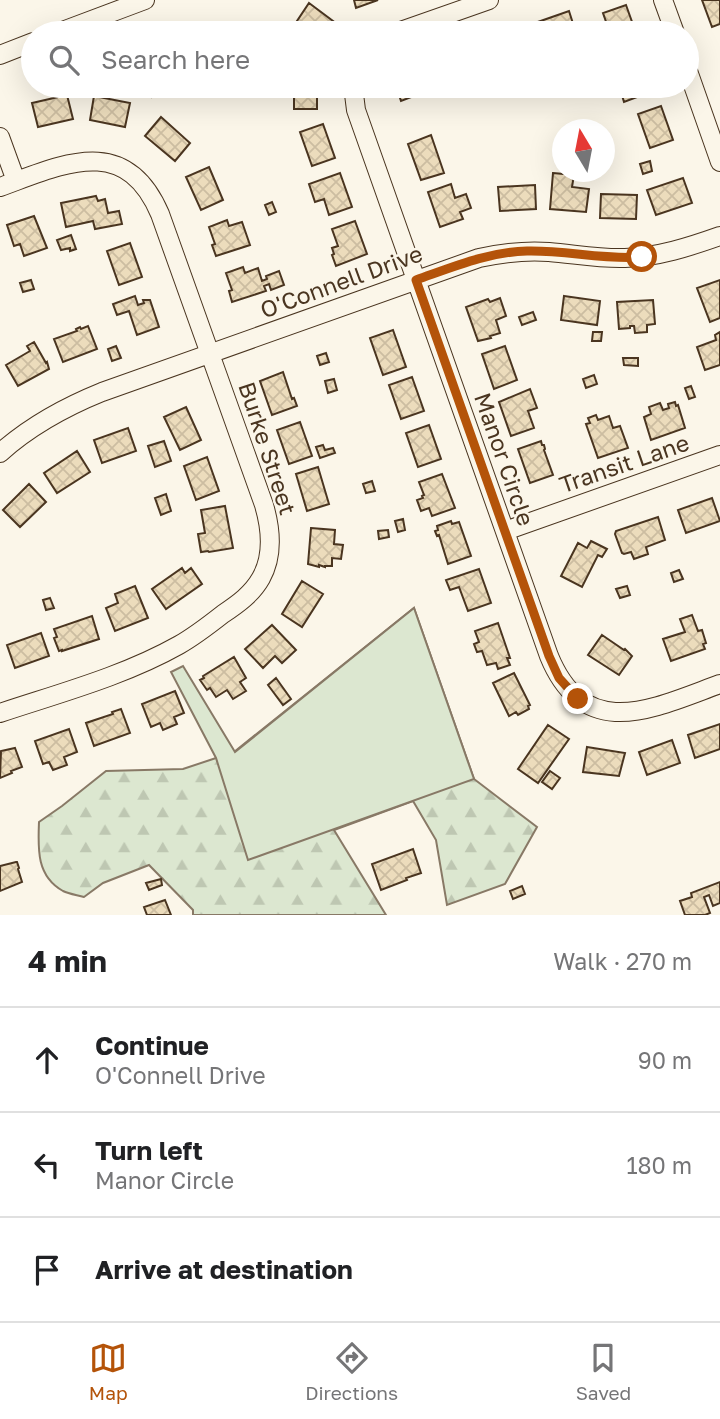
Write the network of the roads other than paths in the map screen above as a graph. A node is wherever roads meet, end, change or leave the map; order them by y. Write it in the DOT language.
graph roads {
  1 [pos="145,0"];
  2 [pos="489,0"];
  3 [pos="663,0"];
  4 [pos="89,21"];
  5 [pos="430,21"];
  6 [pos="671,21"];
  7 [pos="21,47"];
  8 [pos="0,55"];
  9 [pos="354,98"];
  10 [pos="698,98"];
  11 [pos="0,136"];
  12 [pos="720,162"];
  13 [pos="8,184"];
  14 [pos="720,236"];
  15 [pos="416,280"];
  16 [pos="210,354"];
  17 [pos="0,453"];
  18 [pos="720,455"];
  19 [pos="505,531"];
  20 [pos="720,684"];
  21 [pos="0,713"];
  1 -- 4 [label="street"];
  2 -- 5 [label="street"];
  3 -- 6 [label="street"];
  7 -- 8 [label="street"];
  9 -- 15 [label="street, Manor Circle"];
  10 -- 12 [label="street"];
  11 -- 13 [label="street, Burke Street"];
  13 -- 16 [label="street, Burke Street"];
  14 -- 15 [label="street, O'Connell Drive"];
  15 -- 16 [label="street, O'Connell Drive"];
  15 -- 19 [label="street, Manor Circle"];
  16 -- 17 [label="street, O'Connell Drive"];
  16 -- 21 [label="street, Burke Street"];
  18 -- 19 [label="street, Transit Lane"];
  19 -- 20 [label="street, Manor Circle"];
}
